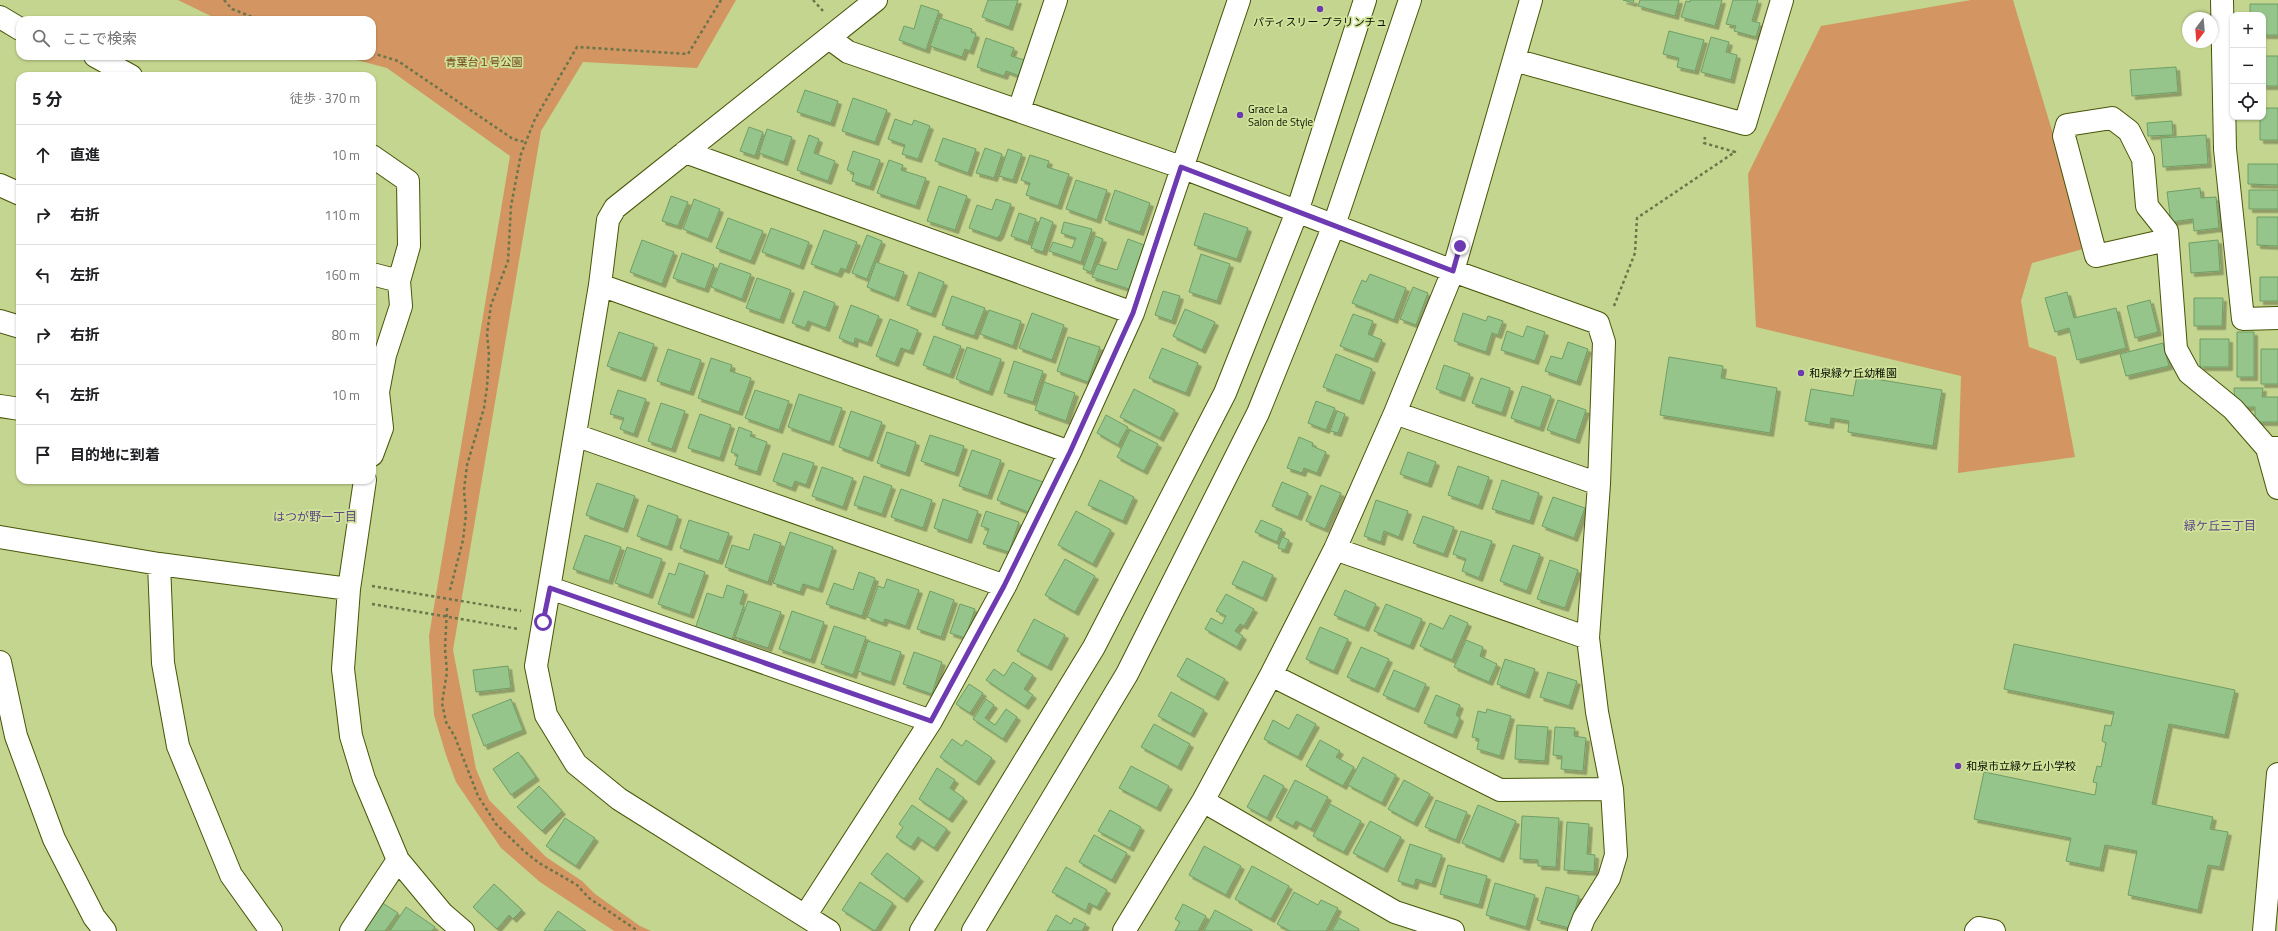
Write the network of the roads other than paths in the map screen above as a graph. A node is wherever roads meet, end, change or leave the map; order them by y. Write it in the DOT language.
graph roads {
  1 [pos="876,0"];
  2 [pos="1056,0"];
  3 [pos="1239,0"];
  4 [pos="1366,0"];
  5 [pos="1410,0"];
  6 [pos="1531,0"];
  7 [pos="1782,0"];
  8 [pos="2222,0"];
  9 [pos="0,16"];
  10 [pos="16,26"];
  11 [pos="829,38"];
  12 [pos="102,60"];
  13 [pos="1514,60"];
  14 [pos="124,72"];
  15 [pos="1018,110"];
  16 [pos="685,152"];
  17 [pos="376,159"];
  18 [pos="1181,167"];
  19 [pos="0,185"];
  20 [pos="16,192"];
  21 [pos="1297,212"];
  22 [pos="1334,225"];
  23 [pos="2167,240"];
  24 [pos="1453,271"];
  25 [pos="376,275"];
  26 [pos="399,281"];
  27 [pos="600,285"];
  28 [pos="1133,313"];
  29 [pos="2278,318"];
  30 [pos="0,320"];
  31 [pos="16,326"];
  32 [pos="376,387"];
  33 [pos="376,396"];
  34 [pos="0,406"];
  35 [pos="16,408"];
  36 [pos="1395,413"];
  37 [pos="575,435"];
  38 [pos="376,444"];
  39 [pos="2272,448"];
  40 [pos="1070,452"];
  41 [pos="364,484"];
  42 [pos="1599,484"];
  43 [pos="2278,488"];
  44 [pos="0,537"];
  45 [pos="1335,549"];
  46 [pos="158,564"];
  47 [pos="1004,586"];
  48 [pos="550,588"];
  49 [pos="348,589"];
  50 [pos="1588,638"];
  51 [pos="0,662"];
  52 [pos="1271,675"];
  53 [pos="931,721"];
  54 [pos="2278,774"];
  55 [pos="1612,788"];
  56 [pos="1203,801"];
  57 [pos="398,860"];
  58 [pos="805,916"];
  59 [pos="2269,918"];
  60 [pos="1128,930"];
  61 [pos="105,931"];
  62 [pos="271,931"];
  63 [pos="351,931"];
  64 [pos="463,931"];
  65 [pos="828,931"];
  66 [pos="921,931"];
  67 [pos="973,931"];
  68 [pos="1453,931"];
  69 [pos="1579,931"];
  70 [pos="1976,931"];
  71 [pos="1994,931"];
  1 -- 11 [label="street"];
  2 -- 15 [label="street"];
  3 -- 18 [label="street"];
  4 -- 21 [label="street"];
  5 -- 22 [label="street"];
  6 -- 13 [label="street"];
  7 -- 13 [label="street"];
  8 -- 29 [label="street"];
  9 -- 10 [label="street"];
  11 -- 15 [label="street"];
  11 -- 16 [label="street"];
  12 -- 14 [label="street"];
  13 -- 24 [label="street"];
  15 -- 18 [label="street"];
  16 -- 27 [label="street"];
  16 -- 28 [label="street"];
  17 -- 26 [label="street"];
  18 -- 21 [label="street"];
  18 -- 28 [label="street"];
  19 -- 20 [label="street"];
  21 -- 22 [label="street"];
  21 -- 66 [label="street"];
  22 -- 24 [label="street"];
  22 -- 67 [label="street"];
  23 -- 23 [label="street"];
  23 -- 39 [label="street"];
  24 -- 36 [label="street"];
  24 -- 42 [label="street"];
  25 -- 26 [label="street"];
  26 -- 32 [label="street"];
  27 -- 37 [label="street"];
  27 -- 40 [label="street"];
  28 -- 40 [label="street"];
  30 -- 31 [label="street"];
  33 -- 38 [label="street"];
  34 -- 35 [label="street"];
  36 -- 42 [label="street"];
  36 -- 45 [label="street"];
  37 -- 47 [label="street"];
  37 -- 48 [label="street"];
  39 -- 43 [label="street"];
  40 -- 47 [label="street"];
  41 -- 49 [label="street"];
  42 -- 50 [label="street"];
  44 -- 46 [label="street"];
  45 -- 50 [label="street"];
  45 -- 52 [label="street"];
  46 -- 49 [label="street"];
  46 -- 62 [label="street"];
  47 -- 53 [label="street"];
  48 -- 53 [label="street"];
  48 -- 58 [label="street"];
  49 -- 57 [label="street"];
  50 -- 55 [label="street"];
  51 -- 61 [label="street"];
  52 -- 55 [label="street"];
  52 -- 56 [label="street"];
  53 -- 58 [label="street"];
  54 -- 59 [label="street"];
  55 -- 69 [label="street"];
  56 -- 60 [label="street"];
  56 -- 68 [label="street"];
  57 -- 63 [label="street"];
  57 -- 64 [label="street"];
  58 -- 65 [label="street"];
  70 -- 71 [label="street"];
}
